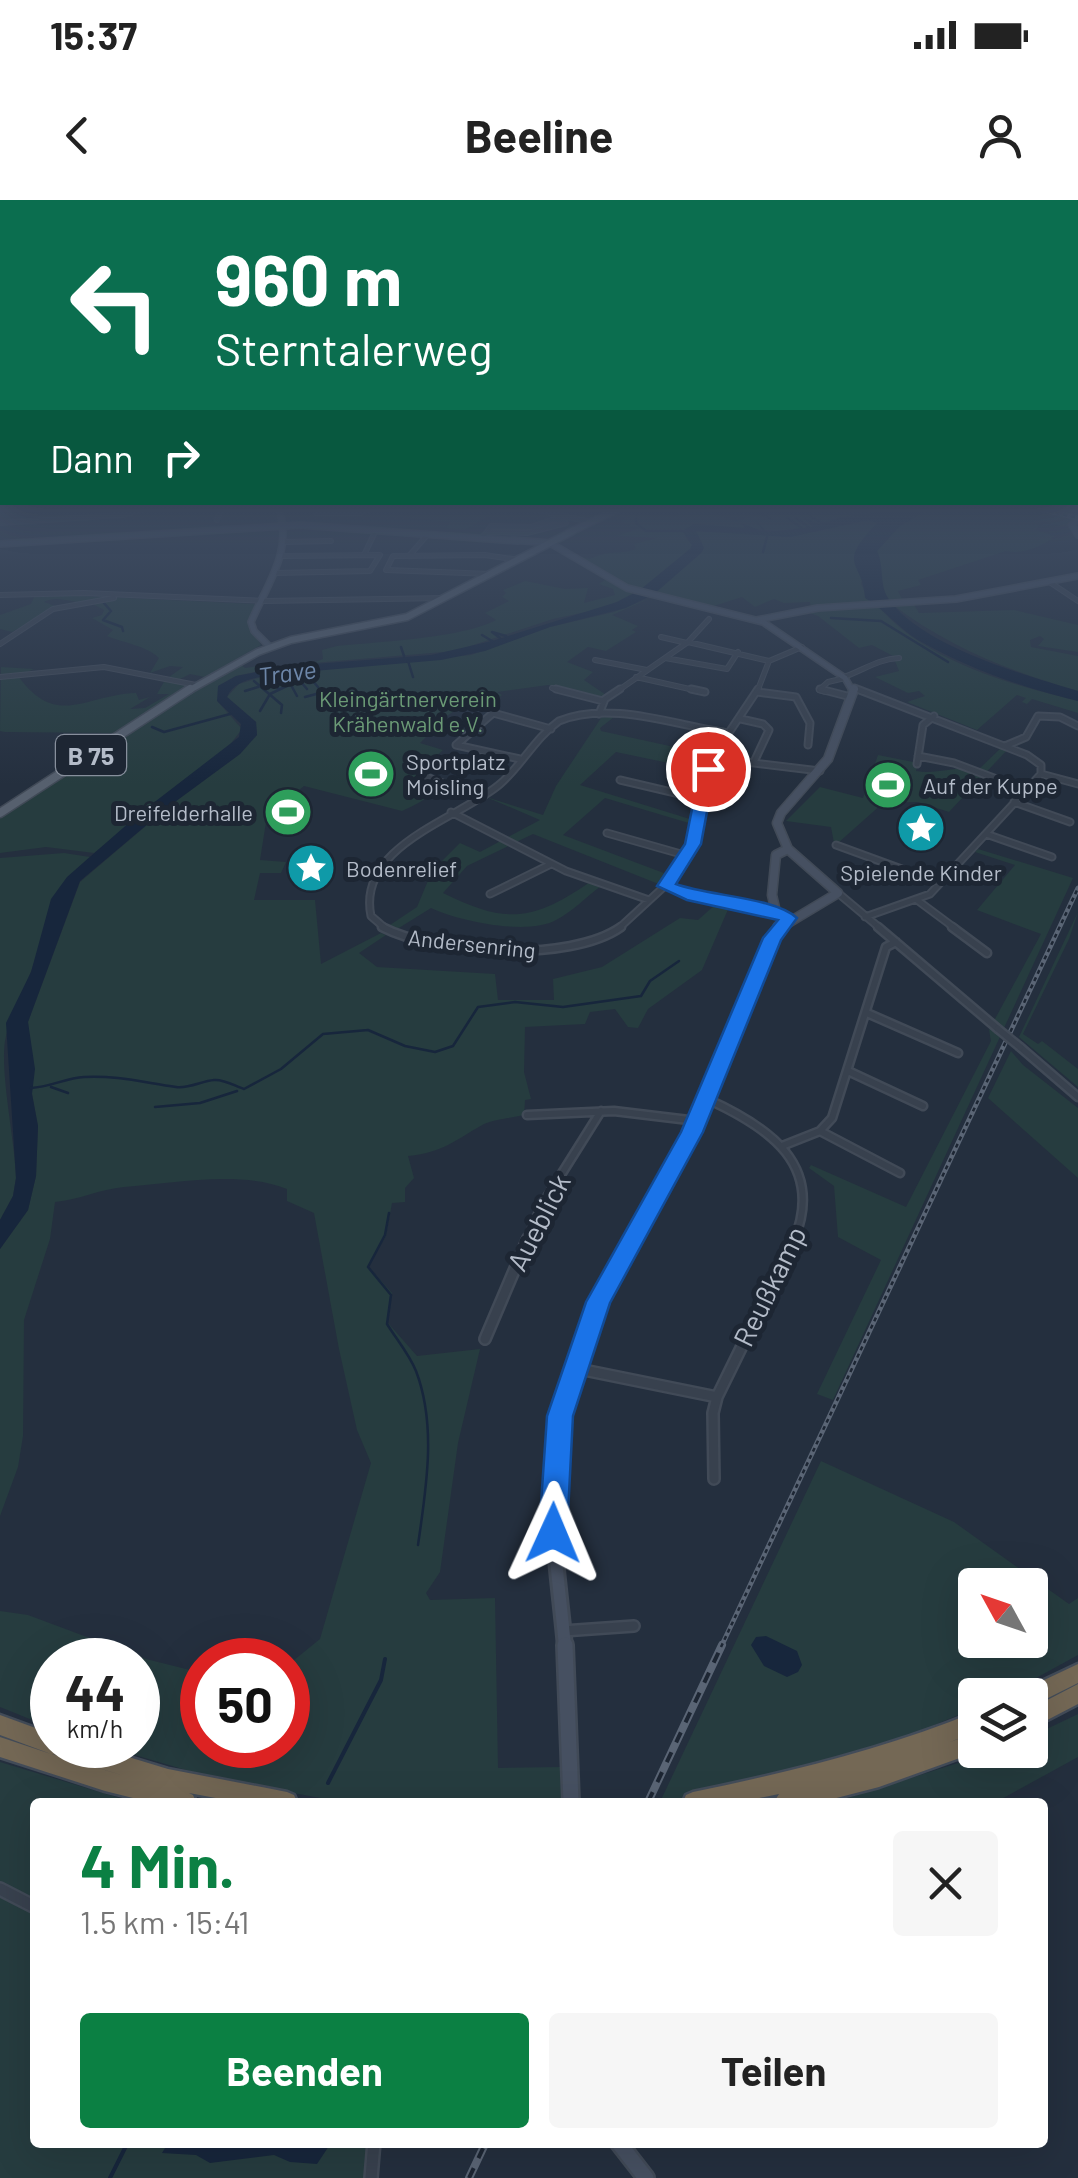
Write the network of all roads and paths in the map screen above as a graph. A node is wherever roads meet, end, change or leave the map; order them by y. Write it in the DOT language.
graph roads {
  1 [pos="89,601"];
  2 [pos="264,601"];
  3 [pos="438,601"];
  4 [pos="677,601"];
  5 [pos="923,601"];
  6 [pos="709,619"];
  7 [pos="756,620"];
  8 [pos="661,637"];
  9 [pos="688,643"];
  10 [pos="0,644"];
  11 [pos="269,646"];
  12 [pos="802,647"];
  13 [pos="738,652"];
  14 [pos="666,658"];
  15 [pos="900,658"];
  16 [pos="595,660"];
  17 [pos="770,661"];
  18 [pos="646,670"];
  19 [pos="0,676"];
  20 [pos="636,677"];
  21 [pos="844,677"];
  22 [pos="196,685"];
  23 [pos="552,688"];
  24 [pos="705,692"];
  25 [pos="758,692"];
  26 [pos="853,692"];
  27 [pos="603,701"];
  28 [pos="599,714"];
  29 [pos="934,716"];
  30 [pos="742,719"];
  31 [pos="1078,726"];
  32 [pos="551,729"];
  33 [pos="729,733"];
  34 [pos="808,745"];
  35 [pos="1005,746"];
  36 [pos="918,756"];
  37 [pos="712,758"];
  38 [pos="520,759"];
  39 [pos="754,762"];
  40 [pos="916,764"];
  41 [pos="820,771"];
  42 [pos="1041,774"];
  43 [pos="421,775"];
  44 [pos="620,780"];
  45 [pos="1078,784"];
  46 [pos="1026,790"];
  47 [pos="480,797"];
  48 [pos="701,799"];
  49 [pos="1014,802"];
  50 [pos="0,812"];
  51 [pos="451,812"];
  52 [pos="1070,822"];
  53 [pos="607,833"];
  54 [pos="986,834"];
  55 [pos="836,845"];
  56 [pos="788,849"];
  57 [pos="688,856"];
  58 [pos="1052,857"];
  59 [pos="551,864"];
  60 [pos="940,884"];
  61 [pos="666,886"];
  62 [pos="838,893"];
  63 [pos="490,894"];
  64 [pos="649,900"];
  65 [pos="917,900"];
  66 [pos="776,912"];
  67 [pos="865,916"];
  68 [pos="788,918"];
  69 [pos="896,942"];
  70 [pos="988,953"];
  71 [pos="866,1014"];
  72 [pos="958,1053"];
  73 [pos="848,1071"];
  74 [pos="1078,1097"];
  75 [pos="707,1099"];
  76 [pos="923,1106"];
  77 [pos="601,1111"];
  78 [pos="528,1114"];
  79 [pos="697,1121"];
  80 [pos="820,1131"];
  81 [pos="782,1146"];
  82 [pos="900,1173"];
  83 [pos="485,1339"];
  84 [pos="574,1368"];
  85 [pos="717,1397"];
  86 [pos="714,1479"];
  87 [pos="634,1626"];
  88 [pos="563,1631"];
  89 [pos="1078,1672"];
  90 [pos="1048,1688"];
  91 [pos="1078,1694"];
  92 [pos="1048,1710"];
  93 [pos="0,1725"];
  94 [pos="958,1728"];
  95 [pos="30,1736"];
  96 [pos="0,1746"];
  97 [pos="958,1749"];
  98 [pos="134,1768"];
  99 [pos="170,1798"];
  100 [pos="267,1798"];
  101 [pos="571,1798"];
  102 [pos="713,1798"];
  103 [pos="799,1798"];
  104 [pos="0,1890"];
  105 [pos="30,1904"];
  106 [pos="374,2148"];
  107 [pos="623,2148"];
  108 [pos="371,2178"];
  109 [pos="646,2178"];
  1 -- 10 [label="street"];
  2 -- 11 [label="main road"];
  3 -- 11 [label="main road, B 75"];
  4 -- 7 [label="main road"];
  5 -- 7 [label="main road"];
  6 -- 9 [label="street"];
  7 -- 12 [label="main road"];
  8 -- 9 [label="street"];
  9 -- 13 [label="street"];
  9 -- 14 [label="street"];
  11 -- 22 [label="main road, B 75"];
  12 -- 17 [label="street"];
  12 -- 21 [label="main road"];
  13 -- 14 [label="street"];
  13 -- 17 [label="street"];
  14 -- 18 [label="street"];
  15 -- 21 [label="street"];
  16 -- 18 [label="street"];
  17 -- 25 [label="street, Andersenring"];
  18 -- 20 [label="street"];
  19 -- 22 [label="street"];
  20 -- 24 [label="street"];
  20 -- 27 [label="street"];
  21 -- 26 [label="main road"];
  21 -- 26 [label="street"];
  22 -- 50 [label="main road, B 75"];
  23 -- 27 [label="street"];
  25 -- 30 [label="street, Andersenring"];
  25 -- 34 [label="street"];
  26 -- 29 [label="street"];
  26 -- 41 [label="main road"];
  27 -- 28 [label="street"];
  28 -- 32 [label="street"];
  28 -- 33 [label="street"];
  29 -- 35 [label="street"];
  29 -- 36 [label="street"];
  30 -- 33 [label="street, Andersenring"];
  30 -- 39 [label="street"];
  31 -- 35 [label="street"];
  32 -- 38 [label="street"];
  32 -- 38 [label="street"];
  33 -- 37 [label="street, Andersenring"];
  35 -- 42 [label="street"];
  36 -- 40 [label="street"];
  36 -- 46 [label="street"];
  37 -- 39 [label="street"];
  37 -- 48 [label="street, Andersenring"];
  38 -- 47 [label="street"];
  39 -- 41 [label="street"];
  41 -- 56 [label="main road"];
  42 -- 45 [label="street"];
  42 -- 46 [label="street"];
  43 -- 47 [label="street"];
  44 -- 48 [label="street"];
  46 -- 49 [label="street"];
  47 -- 51 [label="street"];
  48 -- 57 [label="street, Andersenring"];
  49 -- 52 [label="street"];
  49 -- 54 [label="street"];
  51 -- 59 [label="street"];
  51 -- 64 [label="street, Andersenring"];
  53 -- 57 [label="street"];
  54 -- 58 [label="street"];
  54 -- 60 [label="street"];
  55 -- 60 [label="street"];
  56 -- 62 [label="main road"];
  56 -- 66 [label="main road"];
  57 -- 61 [label="street, Andersenring"];
  59 -- 63 [label="street"];
  59 -- 64 [label="street"];
  60 -- 65 [label="street"];
  61 -- 64 [label="street, Andersenring"];
  61 -- 66 [label="street"];
  62 -- 67 [label="street"];
  62 -- 68 [label="main road"];
  65 -- 67 [label="street"];
  65 -- 70 [label="street"];
  66 -- 68 [label="main road"];
  67 -- 69 [label="street"];
  68 -- 75 [label="main road"];
  69 -- 71 [label="street"];
  69 -- 74 [label="street, bridge"];
  71 -- 72 [label="street"];
  71 -- 73 [label="street"];
  73 -- 76 [label="street"];
  73 -- 80 [label="street"];
  75 -- 79 [label="main road"];
  75 -- 81 [label="street, Reußkamp"];
  77 -- 78 [label="street"];
  77 -- 79 [label="street"];
  77 -- 83 [label="street, Aueblick"];
  79 -- 84 [label="main road"];
  80 -- 81 [label="street"];
  80 -- 82 [label="street"];
  81 -- 85 [label="street, Reußkamp"];
  84 -- 85 [label="street"];
  84 -- 88 [label="main road"];
  85 -- 86 [label="street, Reußkamp"];
  87 -- 88 [label="street"];
  88 -- 101 [label="main road"];
  89 -- 90 [label="highway"];
  91 -- 92 [label="highway"];
  93 -- 95 [label="highway"];
  94 -- 102 [label="highway"];
  96 -- 99 [label="highway"];
  97 -- 103 [label="highway"];
  98 -- 100 [label="highway"];
  104 -- 105 [label="street"];
  106 -- 108 [label="street"];
  107 -- 109 [label="main road"];
}
